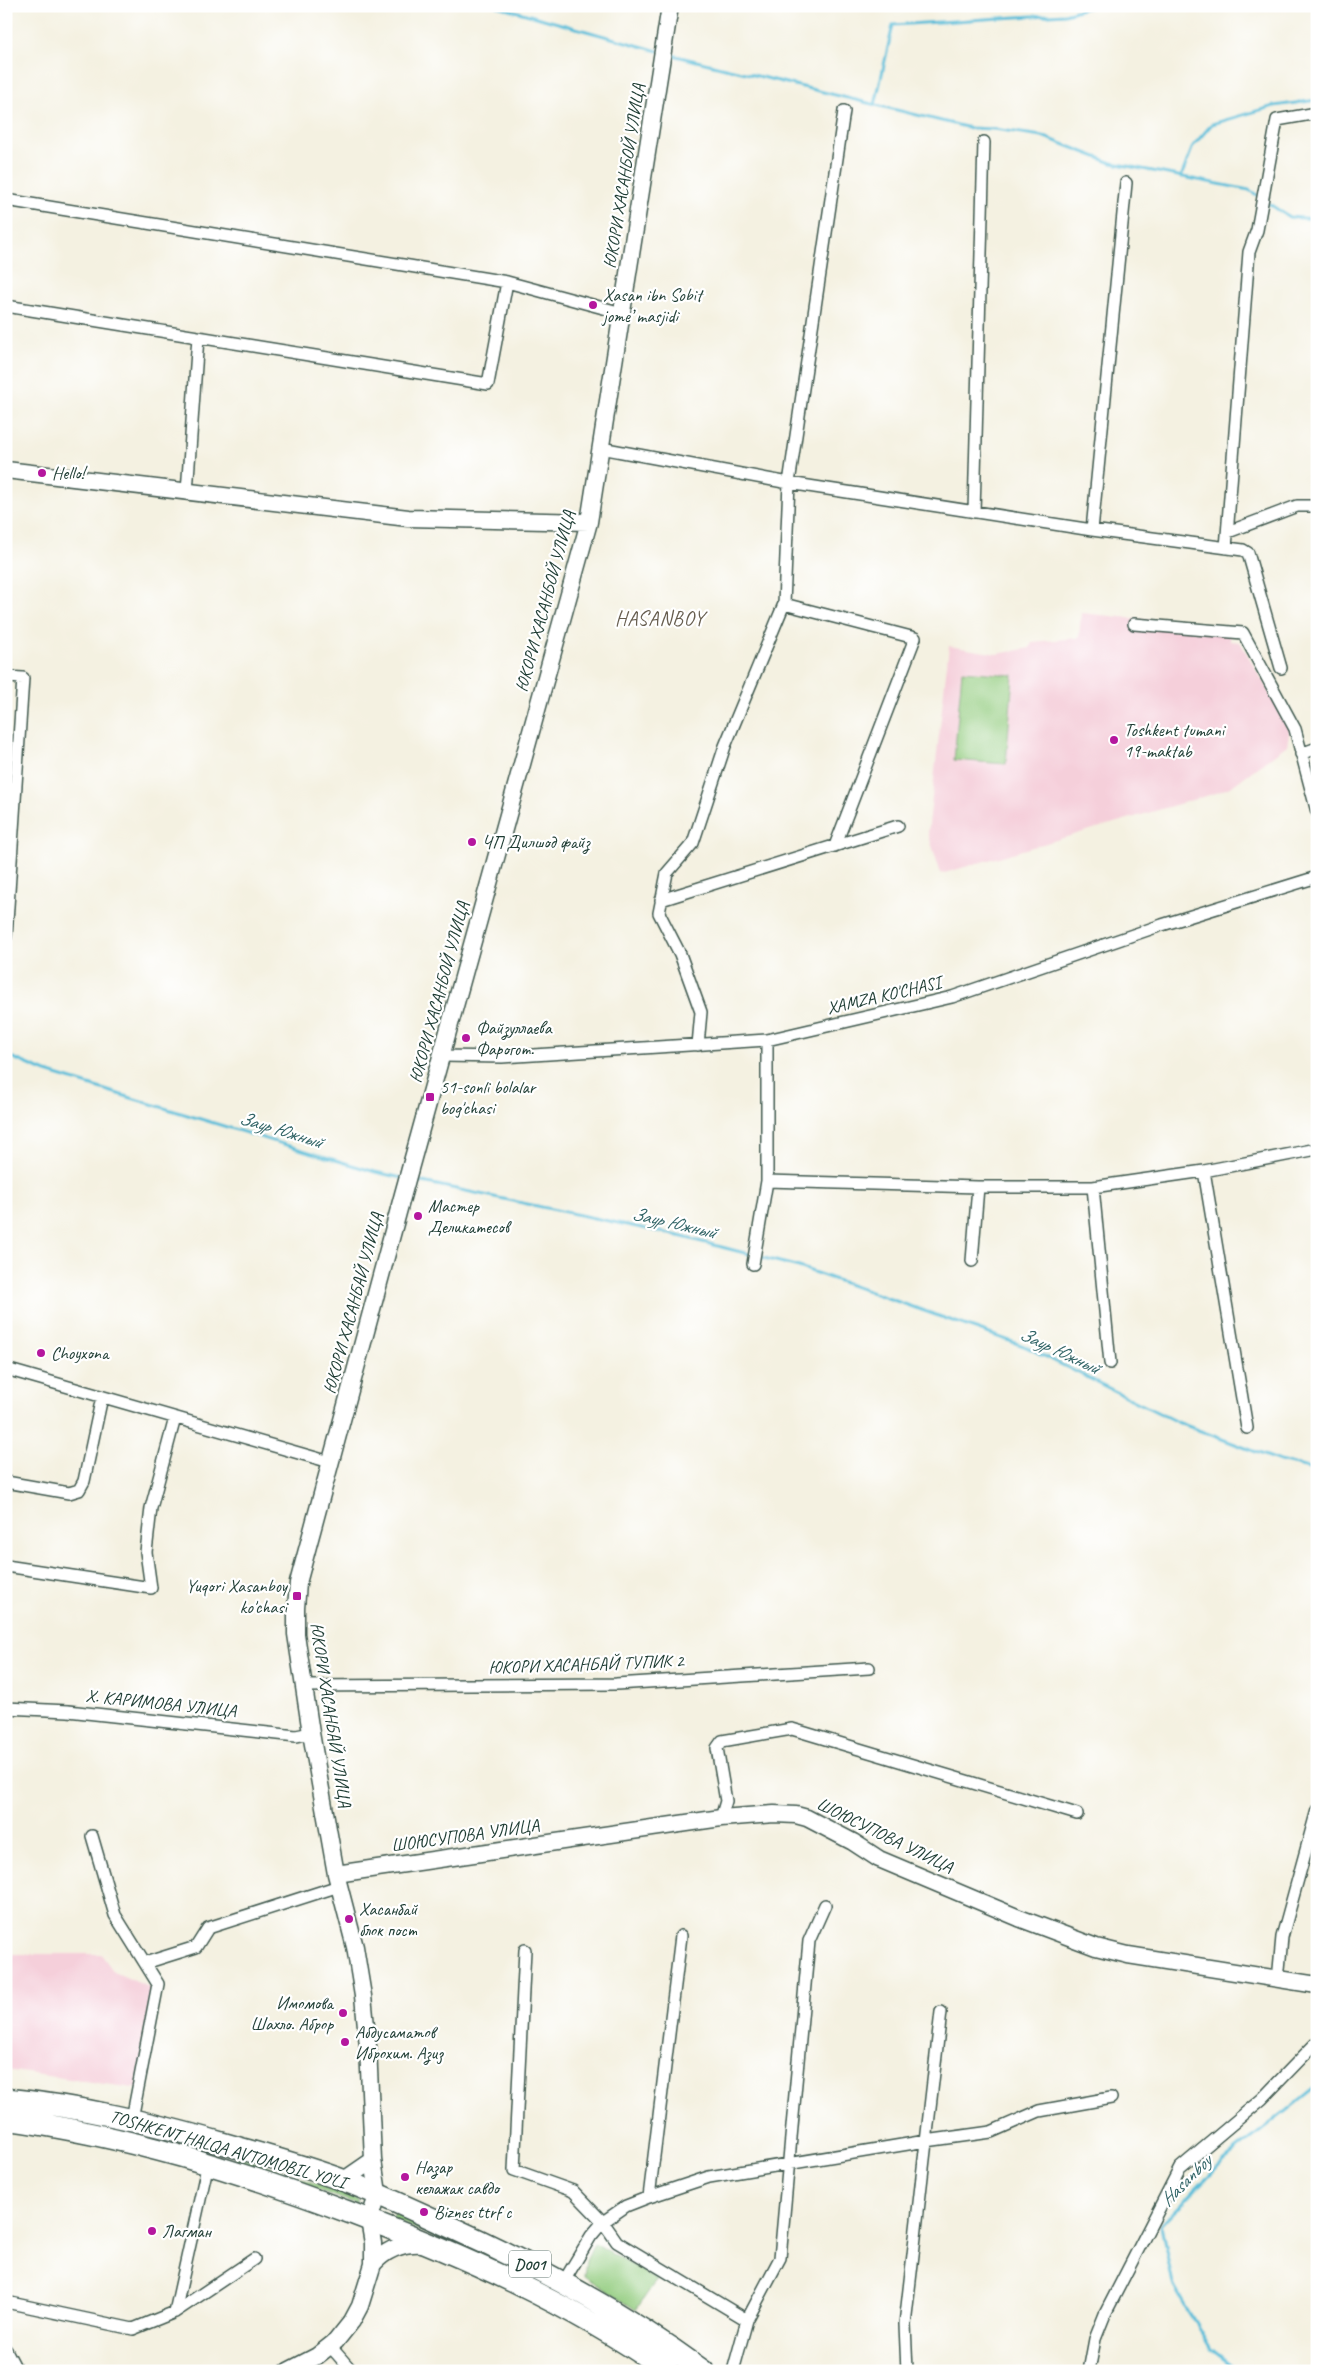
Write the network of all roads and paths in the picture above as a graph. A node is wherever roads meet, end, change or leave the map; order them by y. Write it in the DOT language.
graph roads {
  1 [pos="670,6"];
  2 [pos="844,111"];
  3 [pos="1317,113"];
  4 [pos="984,142"];
  5 [pos="1126,183"];
  6 [pos="6,200"];
  7 [pos="507,282"];
  8 [pos="6,306"];
  9 [pos="622,313"];
  10 [pos="198,337"];
  11 [pos="601,448"];
  12 [pos="6,470"];
  13 [pos="789,483"];
  14 [pos="188,492"];
  15 [pos="1317,506"];
  16 [pos="974,512"];
  17 [pos="589,522"];
  18 [pos="1092,530"];
  19 [pos="1228,532"];
  20 [pos="1226,548"];
  21 [pos="784,604"];
  22 [pos="1134,624"];
  23 [pos="1281,668"];
  24 [pos="6,677"];
  25 [pos="1317,748"];
  26 [pos="1301,754"];
  27 [pos="1317,812"];
  28 [pos="898,826"];
  29 [pos="835,846"];
  30 [pos="1317,877"];
  31 [pos="662,900"];
  32 [pos="6,937"];
  33 [pos="767,1040"];
  34 [pos="698,1045"];
  35 [pos="442,1056"];
  36 [pos="1317,1148"];
  37 [pos="1204,1171"];
  38 [pos="767,1181"];
  39 [pos="978,1187"];
  40 [pos="1093,1187"];
  41 [pos="403,1194"];
  42 [pos="972,1261"];
  43 [pos="753,1264"];
  44 [pos="1110,1363"];
  45 [pos="6,1369"];
  46 [pos="102,1397"];
  47 [pos="175,1418"];
  48 [pos="1247,1428"];
  49 [pos="330,1462"];
  50 [pos="6,1482"];
  51 [pos="6,1566"];
  52 [pos="868,1668"];
  53 [pos="304,1686"];
  54 [pos="6,1708"];
  55 [pos="311,1733"];
  56 [pos="1317,1810"];
  57 [pos="1077,1814"];
  58 [pos="720,1818"];
  59 [pos="92,1836"];
  60 [pos="337,1880"];
  61 [pos="825,1905"];
  62 [pos="681,1936"];
  63 [pos="525,1950"];
  64 [pos="145,1964"];
  65 [pos="1278,1980"];
  66 [pos="1317,1985"];
  67 [pos="942,2012"];
  68 [pos="1317,2042"];
  69 [pos="1111,2098"];
  70 [pos="6,2099"];
  71 [pos="6,2119"];
  72 [pos="132,2119"];
  73 [pos="926,2141"];
  74 [pos="224,2144"];
  75 [pos="373,2160"];
  76 [pos="789,2163"];
  77 [pos="213,2165"];
  78 [pos="344,2180"];
  79 [pos="378,2193"];
  80 [pos="649,2197"];
  81 [pos="369,2220"];
  82 [pos="603,2222"];
  83 [pos="433,2245"];
  84 [pos="254,2259"];
  85 [pos="373,2264"];
  86 [pos="557,2278"];
  87 [pos="539,2293"];
  88 [pos="6,2302"];
  89 [pos="175,2312"];
  90 [pos="747,2320"];
  91 [pos="330,2346"];
  92 [pos="6,2350"];
  93 [pos="17,2371"];
  94 [pos="288,2371"];
  95 [pos="352,2371"];
  96 [pos="668,2371"];
  97 [pos="703,2371"];
  98 [pos="733,2371"];
  99 [pos="907,2371"];
  100 [pos="1089,2371"];
  1 -- 9 [label="street, ЮКОРИ ХАСАНБОЙ УЛИЦА"];
  2 -- 13 [label="street"];
  3 -- 19 [label="street"];
  4 -- 16 [label="street"];
  5 -- 18 [label="street"];
  6 -- 7 [label="street"];
  7 -- 9 [label="street"];
  7 -- 10 [label="street"];
  8 -- 10 [label="street"];
  9 -- 11 [label="street, ЮКОРИ ХАСАНБОЙ УЛИЦА"];
  10 -- 14 [label="street"];
  11 -- 13 [label="street"];
  11 -- 17 [label="street, ЮКОРИ ХАСАНБОЙ УЛИЦА"];
  12 -- 14 [label="street"];
  13 -- 16 [label="street"];
  13 -- 21 [label="street"];
  14 -- 17 [label="street"];
  15 -- 19 [label="street"];
  16 -- 18 [label="street"];
  17 -- 35 [label="street, ЮКОРИ ХАСАНБОЙ УЛИЦА"];
  18 -- 20 [label="street"];
  19 -- 20 [label="street"];
  20 -- 23 [label="street"];
  21 -- 29 [label="street"];
  21 -- 31 [label="street"];
  22 -- 26 [label="street"];
  24 -- 32 [label="street"];
  25 -- 26 [label="street"];
  26 -- 27 [label="street"];
  28 -- 29 [label="street"];
  29 -- 31 [label="street"];
  30 -- 33 [label="street, XAMZA KO'CHASI"];
  31 -- 34 [label="street"];
  33 -- 34 [label="street, XAMZA KO'CHASI"];
  33 -- 38 [label="street"];
  34 -- 35 [label="street, XAMZA KO'CHASI"];
  35 -- 41 [label="street, ЮКОРИ ХАСАНБОЙ УЛИЦА"];
  36 -- 37 [label="street"];
  37 -- 40 [label="street"];
  37 -- 48 [label="street"];
  38 -- 39 [label="street"];
  38 -- 43 [label="street"];
  39 -- 40 [label="street"];
  39 -- 42 [label="street"];
  40 -- 44 [label="street"];
  41 -- 49 [label="street, ЮКОРИ ХАСАНБАЙ УЛИЦА"];
  45 -- 46 [label="street"];
  46 -- 47 [label="street"];
  46 -- 50 [label="street"];
  47 -- 49 [label="street"];
  47 -- 51 [label="street"];
  49 -- 53 [label="street, ЮКОРИ ХАСАНБАЙ УЛИЦА"];
  52 -- 53 [label="street, ЮКОРИ ХАСАНБАЙ ТУПИК 2"];
  53 -- 55 [label="street, ЮКОРИ ХАСАНБАЙ УЛИЦА"];
  54 -- 55 [label="street, Х. КАРИМОВА УЛИЦА"];
  55 -- 60 [label="street, ЮКОРИ ХАСАНБАЙ УЛИЦА"];
  56 -- 65 [label="street"];
  57 -- 58 [label="street"];
  58 -- 60 [label="street, ШОЮСУПОВА УЛИЦА"];
  58 -- 65 [label="street, ШОЮСУПОВА УЛИЦА"];
  59 -- 64 [label="street"];
  60 -- 64 [label="street"];
  60 -- 75 [label="street, ЮКОРИ ХАСАНБАЙ УЛИЦА"];
  61 -- 76 [label="street"];
  62 -- 80 [label="street"];
  63 -- 82 [label="street"];
  64 -- 72 [label="street"];
  65 -- 66 [label="street, ШОЮСУПОВА УЛИЦА"];
  67 -- 73 [label="street"];
  68 -- 100 [label="street"];
  69 -- 73 [label="street"];
  70 -- 72 [label="highway, TOSHKENT HALQA AVTOMOBIL YO'LI / D001"];
  71 -- 77 [label="highway, TOSHKENT HALQA AVTOMOBIL YO'LI / D001"];
  72 -- 74 [label="highway, TOSHKENT HALQA AVTOMOBIL YO'LI / D001"];
  73 -- 76 [label="street"];
  73 -- 99 [label="street"];
  74 -- 77 [label="highway"];
  74 -- 78 [label="highway, TOSHKENT HALQA AVTOMOBIL YO'LI / D001"];
  75 -- 78 [label="street"];
  75 -- 79 [label="street, ЮКОРИ ХАСАНБАЙ УЛИЦА"];
  76 -- 80 [label="street"];
  76 -- 90 [label="street"];
  77 -- 81 [label="highway, TOSHKENT HALQA AVTOMOBIL YO'LI / D001"];
  77 -- 89 [label="street"];
  78 -- 79 [label="highway, TOSHKENT HALQA AVTOMOBIL YO'LI / D001"];
  79 -- 81 [label="street"];
  79 -- 86 [label="highway, TOSHKENT HALQA AVTOMOBIL YO'LI / D001"];
  80 -- 82 [label="street"];
  81 -- 83 [label="highway, TOSHKENT HALQA AVTOMOBIL YO'LI / D001"];
  81 -- 85 [label="street"];
  82 -- 86 [label="street"];
  82 -- 90 [label="street"];
  83 -- 85 [label="street"];
  83 -- 87 [label="highway, TOSHKENT HALQA AVTOMOBIL YO'LI / D001"];
  84 -- 89 [label="street"];
  85 -- 91 [label="street"];
  86 -- 87 [label="highway"];
  86 -- 97 [label="highway, TOSHKENT HALQA AVTOMOBIL YO'LI / D001"];
  87 -- 96 [label="highway, TOSHKENT HALQA AVTOMOBIL YO'LI / D001"];
  88 -- 89 [label="street"];
  90 -- 98 [label="street"];
  91 -- 94 [label="street"];
  91 -- 95 [label="street"];
  92 -- 93 [label="street"];
}
